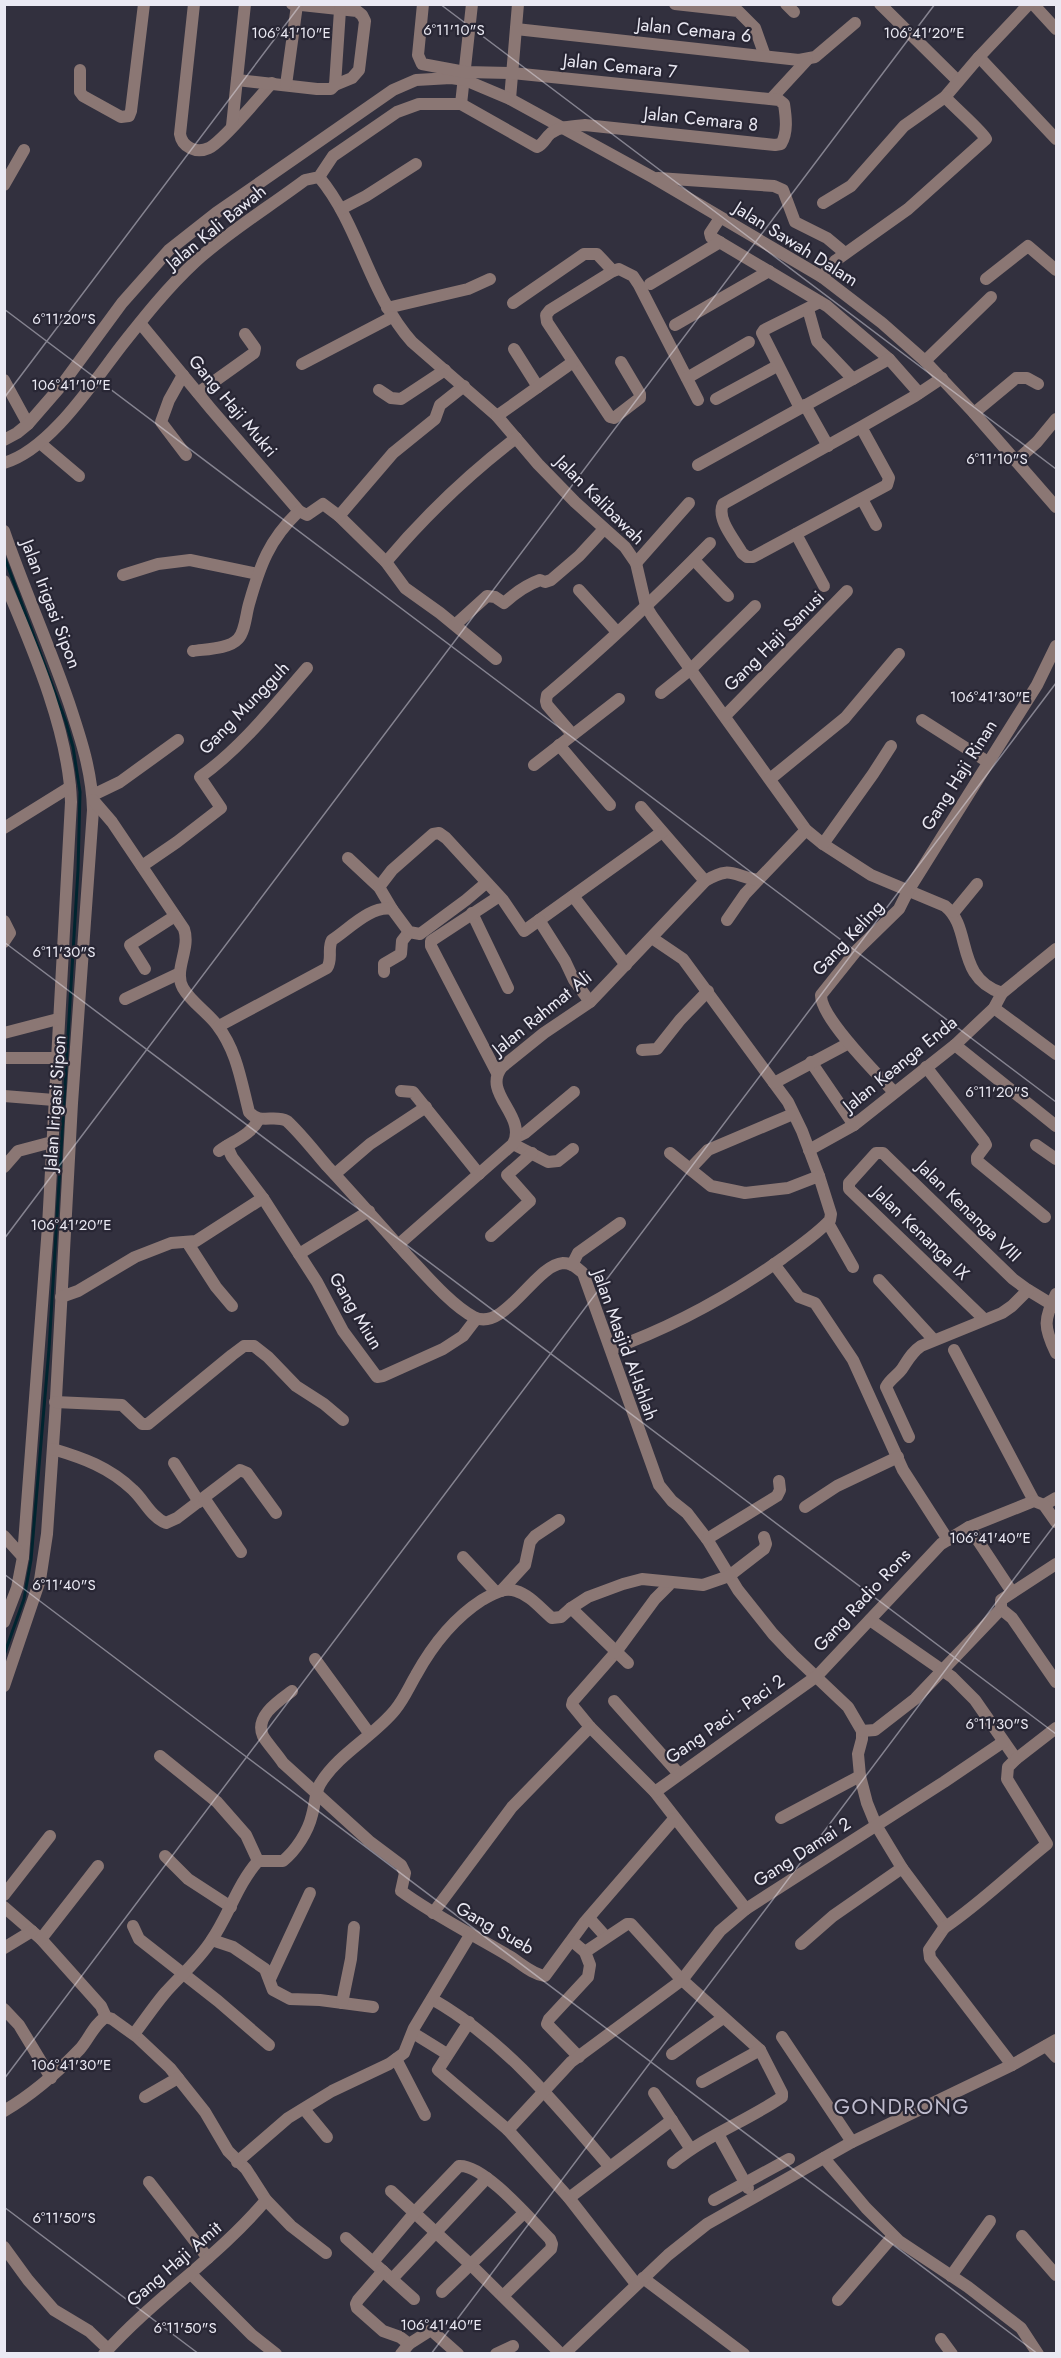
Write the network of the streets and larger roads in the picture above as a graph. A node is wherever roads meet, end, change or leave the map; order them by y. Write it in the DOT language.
graph roads {
  1 [pos="144,4"];
  2 [pos="194,4"];
  3 [pos="245,4"];
  4 [pos="292,4"];
  5 [pos="423,4"];
  6 [pos="472,4"];
  7 [pos="518,4"];
  8 [pos="675,4"];
  9 [pos="880,4"];
  10 [pos="1031,4"];
  11 [pos="297,5"];
  12 [pos="340,10"];
  13 [pos="855,23"];
  14 [pos="516,29"];
  15 [pos="1056,29"];
  16 [pos="765,56"];
  17 [pos="979,57"];
  18 [pos="807,60"];
  19 [pos="80,70"];
  20 [pos="512,73"];
  21 [pos="237,80"];
  22 [pos="958,81"];
  23 [pos="272,83"];
  24 [pos="335,84"];
  25 [pos="286,85"];
  26 [pos="463,88"];
  27 [pos="945,97"];
  28 [pos="510,99"];
  29 [pos="771,99"];
  30 [pos="232,126"];
  31 [pos="562,127"];
  32 [pos="1056,139"];
  33 [pos="24,150"];
  34 [pos="9,164"];
  35 [pos="416,164"];
  36 [pos="319,177"];
  37 [pos="654,178"];
  38 [pos="4,185"];
  39 [pos="823,203"];
  40 [pos="341,209"];
  41 [pos="716,223"];
  42 [pos="720,242"];
  43 [pos="846,253"];
  44 [pos="1056,270"];
  45 [pos="613,271"];
  46 [pos="769,271"];
  47 [pos="822,277"];
  48 [pos="490,279"];
  49 [pos="986,279"];
  50 [pos="650,284"];
  51 [pos="991,297"];
  52 [pos="820,302"];
  53 [pos="513,303"];
  54 [pos="808,309"];
  55 [pos="390,312"];
  56 [pos="140,323"];
  57 [pos="675,326"];
  58 [pos="245,334"];
  59 [pos="749,342"];
  60 [pos="513,349"];
  61 [pos="889,359"];
  62 [pos="925,361"];
  63 [pos="573,362"];
  64 [pos="621,362"];
  65 [pos="302,364"];
  66 [pos="777,366"];
  67 [pos="445,370"];
  68 [pos="183,375"];
  69 [pos="687,378"];
  70 [pos="853,379"];
  71 [pos="4,380"];
  72 [pos="940,380"];
  73 [pos="1038,384"];
  74 [pos="464,386"];
  75 [pos="538,387"];
  76 [pos="379,390"];
  77 [pos="923,391"];
  78 [pos="198,393"];
  79 [pos="716,399"];
  80 [pos="698,400"];
  81 [pos="802,407"];
  82 [pos="974,413"];
  83 [pos="497,416"];
  84 [pos="1056,421"];
  85 [pos="28,424"];
  86 [pos="861,427"];
  87 [pos="516,438"];
  88 [pos="4,440"];
  89 [pos="40,443"];
  90 [pos="828,446"];
  91 [pos="186,455"];
  92 [pos="1016,461"];
  93 [pos="4,463"];
  94 [pos="698,465"];
  95 [pos="79,476"];
  96 [pos="862,499"];
  97 [pos="689,503"];
  98 [pos="1056,504"];
  99 [pos="299,511"];
  100 [pos="339,516"];
  101 [pos="876,525"];
  102 [pos="604,528"];
  103 [pos="4,531"];
  104 [pos="796,534"];
  105 [pos="710,543"];
  106 [pos="694,560"];
  107 [pos="386,562"];
  108 [pos="636,563"];
  109 [pos="258,574"];
  110 [pos="123,575"];
  111 [pos="4,581"];
  112 [pos="824,586"];
  113 [pos="579,590"];
  114 [pos="847,591"];
  115 [pos="728,596"];
  116 [pos="14,603"];
  117 [pos="646,606"];
  118 [pos="755,606"];
  119 [pos="4,615"];
  120 [pos="455,625"];
  121 [pos="617,632"];
  122 [pos="1056,646"];
  123 [pos="193,651"];
  124 [pos="899,654"];
  125 [pos="496,658"];
  126 [pos="307,668"];
  127 [pos="691,669"];
  128 [pos="661,693"];
  129 [pos="619,699"];
  130 [pos="725,716"];
  131 [pos="922,720"];
  132 [pos="572,735"];
  133 [pos="178,740"];
  134 [pos="560,745"];
  135 [pos="891,746"];
  136 [pos="988,762"];
  137 [pos="534,765"];
  138 [pos="78,775"];
  139 [pos="770,780"];
  140 [pos="93,797"];
  141 [pos="610,806"];
  142 [pos="641,807"];
  143 [pos="4,828"];
  144 [pos="806,830"];
  145 [pos="662,832"];
  146 [pos="823,844"];
  147 [pos="348,858"];
  148 [pos="142,866"];
  149 [pos="757,880"];
  150 [pos="705,881"];
  151 [pos="486,883"];
  152 [pos="977,884"];
  153 [pos="379,887"];
  154 [pos="908,891"];
  155 [pos="573,896"];
  156 [pos="498,897"];
  157 [pos="392,909"];
  158 [pos="954,912"];
  159 [pos="472,913"];
  160 [pos="175,916"];
  161 [pos="727,920"];
  162 [pos="4,921"];
  163 [pos="539,921"];
  164 [pos="409,932"];
  165 [pos="652,938"];
  166 [pos="4,942"];
  167 [pos="1056,949"];
  168 [pos="626,965"];
  169 [pos="145,969"];
  170 [pos="180,972"];
  171 [pos="384,972"];
  172 [pos="508,988"];
  173 [pos="708,991"];
  174 [pos="1002,993"];
  175 [pos="125,999"];
  176 [pos="590,1002"];
  177 [pos="994,1008"];
  178 [pos="58,1019"];
  179 [pos="219,1026"];
  180 [pos="4,1033"];
  181 [pos="849,1043"];
  182 [pos="955,1045"];
  183 [pos="642,1050"];
  184 [pos="1056,1054"];
  185 [pos="4,1058"];
  186 [pos="56,1058"];
  187 [pos="811,1062"];
  188 [pos="926,1067"];
  189 [pos="497,1073"];
  190 [pos="774,1083"];
  191 [pos="401,1091"];
  192 [pos="574,1092"];
  193 [pos="894,1092"];
  194 [pos="4,1096"];
  195 [pos="54,1100"];
  196 [pos="426,1107"];
  197 [pos="793,1114"];
  198 [pos="259,1119"];
  199 [pos="854,1125"];
  200 [pos="1056,1126"];
  201 [pos="515,1140"];
  202 [pos="52,1142"];
  203 [pos="1036,1145"];
  204 [pos="573,1149"];
  205 [pos="809,1150"];
  206 [pos="532,1153"];
  207 [pos="670,1153"];
  208 [pos="887,1157"];
  209 [pos="1056,1160"];
  210 [pos="4,1167"];
  211 [pos="690,1169"];
  212 [pos="335,1174"];
  213 [pos="479,1174"];
  214 [pos="819,1176"];
  215 [pos="264,1198"];
  216 [pos="369,1211"];
  217 [pos="1045,1217"];
  218 [pos="620,1223"];
  219 [pos="828,1223"];
  220 [pos="491,1236"];
  221 [pos="187,1242"];
  222 [pos="398,1245"];
  223 [pos="299,1254"];
  224 [pos="774,1264"];
  225 [pos="573,1265"];
  226 [pos="853,1267"];
  227 [pos="879,1280"];
  228 [pos="61,1297"];
  229 [pos="1045,1298"];
  230 [pos="232,1306"];
  231 [pos="476,1319"];
  232 [pos="984,1319"];
  233 [pos="933,1339"];
  234 [pos="610,1349"];
  235 [pos="954,1350"];
  236 [pos="1056,1353"];
  237 [pos="55,1402"];
  238 [pos="343,1420"];
  239 [pos="909,1437"];
  240 [pos="52,1449"];
  241 [pos="897,1457"];
  242 [pos="174,1463"];
  243 [pos="778,1481"];
  244 [pos="1056,1498"];
  245 [pos="202,1500"];
  246 [pos="1039,1503"];
  247 [pos="805,1507"];
  248 [pos="276,1513"];
  249 [pos="559,1520"];
  250 [pos="1056,1522"];
  251 [pos="969,1527"];
  252 [pos="4,1536"];
  253 [pos="764,1537"];
  254 [pos="707,1539"];
  255 [pos="948,1540"];
  256 [pos="241,1552"];
  257 [pos="23,1557"];
  258 [pos="463,1557"];
  259 [pos="1056,1564"];
  260 [pos="729,1576"];
  261 [pos="669,1585"];
  262 [pos="498,1591"];
  263 [pos="1012,1592"];
  264 [pos="571,1608"];
  265 [pos="1001,1609"];
  266 [pos="870,1620"];
  267 [pos="4,1622"];
  268 [pos="616,1652"];
  269 [pos="315,1659"];
  270 [pos="628,1663"];
  271 [pos="940,1670"];
  272 [pos="817,1676"];
  273 [pos="1056,1682"];
  274 [pos="4,1686"];
  275 [pos="292,1691"];
  276 [pos="614,1701"];
  277 [pos="590,1727"];
  278 [pos="1056,1728"];
  279 [pos="862,1731"];
  280 [pos="369,1733"];
  281 [pos="1003,1742"];
  282 [pos="160,1756"];
  283 [pos="1016,1759"];
  284 [pos="678,1773"];
  285 [pos="860,1776"];
  286 [pos="654,1792"];
  287 [pos="316,1796"];
  288 [pos="674,1818"];
  289 [pos="781,1818"];
  290 [pos="876,1825"];
  291 [pos="50,1836"];
  292 [pos="165,1856"];
  293 [pos="258,1861"];
  294 [pos="98,1866"];
  295 [pos="902,1868"];
  296 [pos="310,1893"];
  297 [pos="4,1894"];
  298 [pos="4,1907"];
  299 [pos="231,1907"];
  300 [pos="746,1909"];
  301 [pos="433,1913"];
  302 [pos="589,1918"];
  303 [pos="133,1926"];
  304 [pos="354,1927"];
  305 [pos="944,1928"];
  306 [pos="36,1935"];
  307 [pos="470,1935"];
  308 [pos="606,1937"];
  309 [pos="212,1940"];
  310 [pos="572,1941"];
  311 [pos="801,1944"];
  312 [pos="4,1948"];
  313 [pos="585,1952"];
  314 [pos="183,1974"];
  315 [pos="270,1979"];
  316 [pos="682,1980"];
  317 [pos="432,1999"];
  318 [pos="342,2003"];
  319 [pos="373,2007"];
  320 [pos="4,2009"];
  321 [pos="106,2017"];
  322 [pos="723,2018"];
  323 [pos="469,2022"];
  324 [pos="413,2033"];
  325 [pos="134,2034"];
  326 [pos="782,2037"];
  327 [pos="1051,2043"];
  328 [pos="270,2045"];
  329 [pos="760,2050"];
  330 [pos="447,2054"];
  331 [pos="672,2054"];
  332 [pos="579,2057"];
  333 [pos="1056,2057"];
  334 [pos="396,2059"];
  335 [pos="1012,2065"];
  336 [pos="51,2078"];
  337 [pos="178,2078"];
  338 [pos="702,2082"];
  339 [pos="545,2090"];
  340 [pos="654,2092"];
  341 [pos="4,2096"];
  342 [pos="146,2097"];
  343 [pos="9,2109"];
  344 [pos="304,2109"];
  345 [pos="425,2115"];
  346 [pos="672,2120"];
  347 [pos="508,2130"];
  348 [pos="718,2134"];
  349 [pos="327,2138"];
  350 [pos="852,2142"];
  351 [pos="690,2148"];
  352 [pos="824,2158"];
  353 [pos="789,2159"];
  354 [pos="237,2162"];
  355 [pos="673,2163"];
  356 [pos="609,2166"];
  357 [pos="487,2178"];
  358 [pos="149,2182"];
  359 [pos="746,2183"];
  360 [pos="391,2191"];
  361 [pos="753,2197"];
  362 [pos="569,2198"];
  363 [pos="266,2200"];
  364 [pos="714,2200"];
  365 [pos="415,2212"];
  366 [pos="524,2213"];
  367 [pos="990,2221"];
  368 [pos="435,2231"];
  369 [pos="893,2236"];
  370 [pos="1023,2236"];
  371 [pos="346,2238"];
  372 [pos="4,2247"];
  373 [pos="326,2253"];
  374 [pos="208,2258"];
  375 [pos="373,2262"];
  376 [pos="471,2265"];
  377 [pos="191,2274"];
  378 [pos="387,2275"];
  379 [pos="1056,2275"];
  380 [pos="951,2276"];
  381 [pos="639,2281"];
  382 [pos="442,2292"];
  383 [pos="503,2296"];
  384 [pos="414,2299"];
  385 [pos="838,2300"];
  386 [pos="941,2339"];
  387 [pos="409,2344"];
  388 [pos="513,2346"];
  389 [pos="106,2351"];
  390 [pos="565,2353"];
  391 [pos="1037,2353"];
  392 [pos="276,2354"];
  393 [pos="400,2354"];
  394 [pos="458,2354"];
  395 [pos="496,2354"];
  396 [pos="744,2354"];
  397 [pos="952,2354"];
  1 -- 19 [label="street"];
  2 -- 30 [label="street"];
  3 -- 21 [label="street"];
  4 -- 11 [label="street"];
  5 -- 26 [label="street"];
  6 -- 26 [label="street"];
  7 -- 14 [label="street"];
  8 -- 16 [label="street"];
  9 -- 22 [label="street"];
  10 -- 15 [label="street"];
  10 -- 17 [label="street"];
  11 -- 12 [label="street"];
  11 -- 25 [label="street"];
  12 -- 24 [label="street"];
  12 -- 24 [label="street"];
  13 -- 18 [label="street"];
  14 -- 16 [label="street, Jalan Cemara 6"];
  14 -- 20 [label="street"];
  16 -- 18 [label="street, Jalan Cemara 6"];
  17 -- 22 [label="street"];
  17 -- 32 [label="street"];
  18 -- 29 [label="street"];
  20 -- 26 [label="street, Jalan Cemara 7"];
  20 -- 28 [label="street"];
  20 -- 29 [label="street, Jalan Cemara 7"];
  21 -- 23 [label="street"];
  21 -- 30 [label="street"];
  22 -- 27 [label="street"];
  23 -- 25 [label="street"];
  23 -- 30 [label="street"];
  24 -- 25 [label="street"];
  26 -- 28 [label="street, Jalan Sawah Dalam"];
  26 -- 31 [label="street"];
  26 -- 36 [label="street, Jalan Kali Bawah"];
  26 -- 85 [label="street"];
  27 -- 39 [label="street"];
  27 -- 43 [label="street"];
  28 -- 31 [label="street, Jalan Sawah Dalam"];
  29 -- 31 [label="street, Jalan Cemara 8"];
  31 -- 37 [label="street, Jalan Sawah Dalam"];
  33 -- 34 [label="street"];
  34 -- 38 [label="street"];
  35 -- 40 [label="street"];
  36 -- 40 [label="street, Jalan Kalibawah"];
  36 -- 56 [label="street, Jalan Kali Bawah"];
  37 -- 41 [label="street, Jalan Sawah Dalam"];
  37 -- 43 [label="street"];
  40 -- 55 [label="street, Jalan Kalibawah"];
  41 -- 42 [label="street"];
  41 -- 47 [label="street, Jalan Sawah Dalam"];
  42 -- 46 [label="street"];
  42 -- 50 [label="street"];
  43 -- 47 [label="street"];
  44 -- 49 [label="street"];
  45 -- 53 [label="street"];
  45 -- 63 [label="street"];
  45 -- 69 [label="street"];
  46 -- 52 [label="street"];
  46 -- 57 [label="street"];
  47 -- 62 [label="street, Jalan Sawah Dalam"];
  48 -- 55 [label="street"];
  51 -- 62 [label="street"];
  52 -- 54 [label="street"];
  52 -- 61 [label="street"];
  54 -- 66 [label="street"];
  54 -- 70 [label="street"];
  55 -- 65 [label="street"];
  55 -- 67 [label="street, Jalan Kalibawah"];
  56 -- 68 [label="street, Gang Haji Mukri"];
  56 -- 89 [label="street, Jalan Kali Bawah"];
  58 -- 78 [label="street"];
  59 -- 69 [label="street"];
  60 -- 75 [label="street"];
  61 -- 70 [label="street"];
  61 -- 77 [label="street"];
  62 -- 72 [label="street, Jalan Sawah Dalam"];
  63 -- 64 [label="street"];
  63 -- 75 [label="street"];
  66 -- 79 [label="street"];
  66 -- 81 [label="street"];
  67 -- 74 [label="street, Jalan Kalibawah"];
  67 -- 76 [label="street"];
  68 -- 78 [label="street, Gang Haji Mukri"];
  68 -- 91 [label="street"];
  69 -- 80 [label="street"];
  70 -- 81 [label="street"];
  71 -- 85 [label="street"];
  72 -- 77 [label="street"];
  72 -- 82 [label="street, Jalan Sawah Dalam"];
  73 -- 82 [label="street"];
  74 -- 83 [label="street, Jalan Kalibawah"];
  74 -- 100 [label="street"];
  75 -- 83 [label="street"];
  77 -- 86 [label="street"];
  78 -- 99 [label="street, Gang Haji Mukri"];
  81 -- 90 [label="street"];
  81 -- 94 [label="street"];
  82 -- 92 [label="street, Jalan Sawah Dalam"];
  83 -- 87 [label="street, Jalan Kalibawah"];
  84 -- 92 [label="street"];
  85 -- 88 [label="street"];
  86 -- 90 [label="street"];
  86 -- 96 [label="street"];
  87 -- 102 [label="street, Jalan Kalibawah"];
  87 -- 107 [label="street"];
  89 -- 93 [label="street, Jalan Kali Bawah"];
  89 -- 95 [label="street"];
  90 -- 104 [label="street"];
  92 -- 98 [label="street, Jalan Sawah Dalam"];
  96 -- 101 [label="street"];
  96 -- 104 [label="street"];
  97 -- 108 [label="street"];
  99 -- 100 [label="street"];
  99 -- 109 [label="street"];
  100 -- 107 [label="street"];
  102 -- 108 [label="street, Jalan Kalibawah"];
  102 -- 120 [label="street"];
  103 -- 138 [label="street, Jalan Irigasi Sipon"];
  104 -- 112 [label="street"];
  105 -- 106 [label="street"];
  106 -- 115 [label="street"];
  106 -- 117 [label="street"];
  107 -- 120 [label="street"];
  108 -- 117 [label="street, Jalan Kalibawah"];
  109 -- 110 [label="street"];
  109 -- 123 [label="street"];
  111 -- 116 [label="street, Jalan Irigasi Sipon"];
  113 -- 121 [label="street"];
  114 -- 130 [label="street, Gang Haji Sanusi"];
  116 -- 119 [label="street"];
  116 -- 138 [label="street, Jalan Irigasi Sipon"];
  117 -- 121 [label="street"];
  117 -- 127 [label="street, Jalan Kalibawah"];
  118 -- 127 [label="street"];
  120 -- 125 [label="street"];
  121 -- 132 [label="street"];
  122 -- 136 [label="street, Gang Haji Rinan"];
  124 -- 139 [label="street"];
  126 -- 148 [label="street, Gang Mungguh"];
  127 -- 128 [label="street"];
  127 -- 130 [label="street, Jalan Kalibawah"];
  129 -- 132 [label="street"];
  130 -- 139 [label="street, Jalan Kalibawah"];
  131 -- 136 [label="street"];
  132 -- 134 [label="street"];
  133 -- 140 [label="street"];
  134 -- 137 [label="street"];
  134 -- 141 [label="street"];
  135 -- 146 [label="street"];
  136 -- 154 [label="street, Gang Haji Rinan"];
  138 -- 140 [label="street, Jalan Irigasi Sipon"];
  138 -- 143 [label="street"];
  138 -- 178 [label="street, Jalan Irigasi Sipon"];
  139 -- 144 [label="street, Jalan Kalibawah"];
  140 -- 148 [label="street"];
  140 -- 228 [label="street, Jalan Irigasi Sipon"];
  142 -- 145 [label="street"];
  144 -- 146 [label="street, Jalan Kalibawah"];
  144 -- 149 [label="street"];
  145 -- 150 [label="street"];
  145 -- 155 [label="street"];
  146 -- 154 [label="street, Jalan Kalibawah"];
  147 -- 153 [label="street"];
  148 -- 160 [label="street"];
  149 -- 150 [label="street, Jalan Rahmat Ali"];
  149 -- 161 [label="street"];
  150 -- 165 [label="street, Jalan Rahmat Ali"];
  151 -- 153 [label="street"];
  151 -- 156 [label="street"];
  151 -- 164 [label="street"];
  152 -- 158 [label="street"];
  153 -- 157 [label="street"];
  154 -- 158 [label="street, Jalan Kalibawah"];
  154 -- 181 [label="street, Gang Keling"];
  155 -- 163 [label="street"];
  155 -- 168 [label="street"];
  156 -- 159 [label="street"];
  156 -- 163 [label="street"];
  157 -- 164 [label="street"];
  157 -- 179 [label="street"];
  158 -- 174 [label="street"];
  159 -- 172 [label="street"];
  159 -- 189 [label="street"];
  160 -- 169 [label="street"];
  160 -- 170 [label="street"];
  162 -- 166 [label="street"];
  163 -- 176 [label="street"];
  164 -- 171 [label="street"];
  165 -- 168 [label="street, Jalan Rahmat Ali"];
  165 -- 173 [label="street"];
  167 -- 174 [label="street"];
  168 -- 176 [label="street, Jalan Rahmat Ali"];
  170 -- 175 [label="street"];
  170 -- 179 [label="street"];
  173 -- 183 [label="street"];
  173 -- 190 [label="street"];
  174 -- 177 [label="street, Jalan Keanga Enda"];
  176 -- 189 [label="street, Jalan Rahmat Ali"];
  177 -- 182 [label="street, Jalan Keanga Enda"];
  177 -- 184 [label="street"];
  178 -- 180 [label="street"];
  178 -- 186 [label="street, Jalan Irigasi Sipon"];
  179 -- 198 [label="street"];
  181 -- 187 [label="street"];
  181 -- 193 [label="street, Gang Keling"];
  182 -- 188 [label="street, Jalan Keanga Enda"];
  182 -- 200 [label="street"];
  185 -- 186 [label="street"];
  186 -- 195 [label="street, Jalan Irigasi Sipon"];
  187 -- 190 [label="street"];
  187 -- 199 [label="street"];
  188 -- 193 [label="street, Jalan Keanga Enda"];
  188 -- 217 [label="street"];
  189 -- 201 [label="street, Jalan Rahmat Ali"];
  190 -- 197 [label="street"];
  191 -- 196 [label="street"];
  192 -- 201 [label="street"];
  193 -- 199 [label="street, Jalan Keanga Enda"];
  194 -- 195 [label="street"];
  195 -- 202 [label="street, Jalan Irigasi Sipon"];
  196 -- 212 [label="street"];
  196 -- 213 [label="street"];
  197 -- 205 [label="street"];
  197 -- 211 [label="street"];
  198 -- 212 [label="street"];
  198 -- 215 [label="street"];
  199 -- 205 [label="street, Jalan Keanga Enda"];
  201 -- 206 [label="street"];
  201 -- 213 [label="street"];
  202 -- 210 [label="street"];
  202 -- 257 [label="street, Jalan Irigasi Sipon"];
  203 -- 209 [label="street"];
  204 -- 206 [label="street"];
  205 -- 214 [label="street"];
  206 -- 220 [label="street"];
  207 -- 211 [label="street"];
  208 -- 229 [label="street, Jalan Kenanga VIII"];
  208 -- 232 [label="street, Jalan Kenanga IX"];
  211 -- 214 [label="street"];
  212 -- 216 [label="street"];
  213 -- 222 [label="street"];
  214 -- 219 [label="street"];
  215 -- 221 [label="street"];
  215 -- 223 [label="street"];
  216 -- 222 [label="street"];
  216 -- 223 [label="street"];
  218 -- 225 [label="street"];
  219 -- 224 [label="street"];
  219 -- 226 [label="street"];
  221 -- 228 [label="street"];
  221 -- 230 [label="street"];
  222 -- 231 [label="street"];
  223 -- 231 [label="street, Gang Miun"];
  224 -- 234 [label="street"];
  224 -- 241 [label="street"];
  225 -- 231 [label="street, Jalan Masjid Al-Ishlah"];
  225 -- 234 [label="street, Jalan Masjid Al-Ishlah"];
  227 -- 233 [label="street"];
  228 -- 237 [label="street, Jalan Irigasi Sipon"];
  229 -- 232 [label="street"];
  229 -- 236 [label="street"];
  232 -- 233 [label="street"];
  233 -- 239 [label="street"];
  234 -- 254 [label="street, Jalan Masjid Al-Ishlah"];
  235 -- 246 [label="street"];
  237 -- 238 [label="street"];
  237 -- 240 [label="street, Jalan Irigasi Sipon"];
  240 -- 245 [label="street"];
  240 -- 274 [label="street, Jalan Irigasi Sipon"];
  241 -- 247 [label="street"];
  241 -- 255 [label="street"];
  242 -- 245 [label="street"];
  243 -- 254 [label="street"];
  244 -- 246 [label="street, Gang Radio Rons"];
  245 -- 248 [label="street"];
  245 -- 256 [label="street"];
  246 -- 250 [label="street"];
  246 -- 251 [label="street, Gang Radio Rons"];
  249 -- 262 [label="street"];
  251 -- 255 [label="street, Gang Radio Rons"];
  251 -- 263 [label="street"];
  252 -- 257 [label="street"];
  253 -- 260 [label="street"];
  254 -- 260 [label="street, Jalan Masjid Al-Ishlah"];
  255 -- 266 [label="street, Gang Radio Rons"];
  257 -- 267 [label="street, Jalan Irigasi Sipon"];
  258 -- 262 [label="street"];
  259 -- 263 [label="street"];
  260 -- 264 [label="street"];
  260 -- 272 [label="street, Jalan Masjid Al-Ishlah"];
  261 -- 268 [label="street"];
  262 -- 264 [label="street"];
  262 -- 280 [label="street"];
  263 -- 265 [label="street"];
  264 -- 268 [label="street"];
  265 -- 271 [label="street"];
  265 -- 273 [label="street"];
  266 -- 271 [label="street"];
  266 -- 272 [label="street, Gang Radio Rons"];
  268 -- 270 [label="street"];
  268 -- 277 [label="street"];
  269 -- 280 [label="street"];
  271 -- 279 [label="street"];
  271 -- 281 [label="street"];
  272 -- 279 [label="street, Jalan Masjid Al-Ishlah"];
  272 -- 284 [label="street, Gang Paci - Paci 2"];
  275 -- 287 [label="street"];
  276 -- 284 [label="street"];
  277 -- 286 [label="street"];
  277 -- 301 [label="street"];
  278 -- 283 [label="street"];
  279 -- 285 [label="street"];
  280 -- 287 [label="street"];
  281 -- 283 [label="street"];
  281 -- 290 [label="street, Gang Damai 2"];
  282 -- 293 [label="street"];
  283 -- 305 [label="street"];
  284 -- 286 [label="street, Gang Paci - Paci 2"];
  285 -- 289 [label="street"];
  285 -- 290 [label="street"];
  286 -- 288 [label="street"];
  287 -- 293 [label="street"];
  287 -- 301 [label="street, Gang Sueb"];
  288 -- 300 [label="street"];
  288 -- 302 [label="street, Gang Sueb"];
  290 -- 295 [label="street"];
  290 -- 300 [label="street, Gang Damai 2"];
  291 -- 297 [label="street"];
  292 -- 299 [label="street"];
  293 -- 299 [label="street"];
  294 -- 306 [label="street"];
  295 -- 305 [label="street"];
  295 -- 311 [label="street"];
  296 -- 315 [label="street"];
  298 -- 306 [label="street"];
  299 -- 309 [label="street"];
  300 -- 316 [label="street, Gang Damai 2"];
  301 -- 307 [label="street, Gang Sueb"];
  302 -- 308 [label="street"];
  302 -- 310 [label="street, Gang Sueb"];
  303 -- 314 [label="street"];
  304 -- 318 [label="street"];
  305 -- 335 [label="street"];
  306 -- 312 [label="street"];
  306 -- 321 [label="street"];
  307 -- 310 [label="street, Gang Sueb"];
  307 -- 317 [label="street"];
  308 -- 313 [label="street"];
  308 -- 316 [label="street"];
  309 -- 314 [label="street"];
  309 -- 315 [label="street"];
  310 -- 313 [label="street"];
  313 -- 332 [label="street"];
  314 -- 325 [label="street"];
  314 -- 328 [label="street"];
  315 -- 318 [label="street"];
  316 -- 322 [label="street"];
  316 -- 332 [label="street, Gang Damai 2"];
  317 -- 323 [label="street"];
  317 -- 324 [label="street"];
  318 -- 319 [label="street"];
  320 -- 336 [label="street"];
  321 -- 325 [label="street"];
  321 -- 336 [label="street"];
  322 -- 329 [label="street"];
  322 -- 331 [label="street"];
  323 -- 330 [label="street"];
  323 -- 339 [label="street"];
  324 -- 330 [label="street"];
  324 -- 334 [label="street"];
  325 -- 337 [label="street"];
  326 -- 350 [label="street"];
  327 -- 333 [label="street"];
  327 -- 335 [label="street"];
  329 -- 338 [label="street"];
  329 -- 348 [label="street"];
  330 -- 347 [label="street"];
  332 -- 339 [label="street, Gang Damai 2"];
  334 -- 344 [label="street"];
  334 -- 345 [label="street"];
  335 -- 350 [label="street"];
  336 -- 343 [label="street"];
  337 -- 342 [label="street"];
  337 -- 354 [label="street"];
  339 -- 347 [label="street, Gang Damai 2"];
  339 -- 356 [label="street"];
  340 -- 346 [label="street"];
  341 -- 343 [label="street"];
  344 -- 349 [label="street"];
  344 -- 354 [label="street"];
  346 -- 351 [label="street"];
  346 -- 356 [label="street"];
  347 -- 362 [label="street"];
  348 -- 351 [label="street"];
  348 -- 359 [label="street"];
  350 -- 352 [label="street"];
  351 -- 355 [label="street"];
  352 -- 361 [label="street"];
  352 -- 369 [label="street"];
  353 -- 359 [label="street"];
  354 -- 363 [label="street"];
  356 -- 362 [label="street"];
  357 -- 365 [label="street"];
  357 -- 366 [label="street"];
  357 -- 368 [label="street"];
  358 -- 374 [label="street"];
  359 -- 361 [label="street"];
  359 -- 364 [label="street"];
  360 -- 365 [label="street"];
  361 -- 381 [label="street"];
  362 -- 381 [label="street"];
  363 -- 373 [label="street"];
  363 -- 374 [label="street, Gang Haji Amit"];
  365 -- 368 [label="street"];
  365 -- 375 [label="street"];
  366 -- 376 [label="street"];
  366 -- 383 [label="street"];
  367 -- 380 [label="street"];
  368 -- 376 [label="street"];
  368 -- 378 [label="street"];
  369 -- 380 [label="street"];
  369 -- 385 [label="street"];
  370 -- 379 [label="street"];
  371 -- 375 [label="street"];
  372 -- 389 [label="street"];
  374 -- 377 [label="street, Gang Haji Amit"];
  375 -- 378 [label="street"];
  376 -- 382 [label="street"];
  376 -- 383 [label="street"];
  377 -- 389 [label="street, Gang Haji Amit"];
  377 -- 392 [label="street"];
  378 -- 384 [label="street"];
  378 -- 387 [label="street"];
  380 -- 391 [label="street"];
  381 -- 390 [label="street"];
  381 -- 396 [label="street"];
  383 -- 390 [label="street"];
  386 -- 397 [label="street"];
  387 -- 393 [label="street"];
  387 -- 394 [label="street"];
  388 -- 395 [label="street"];
}
